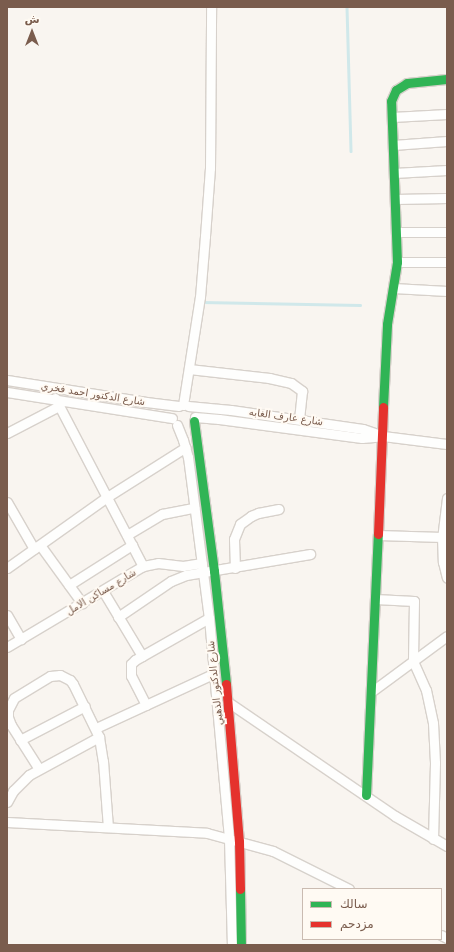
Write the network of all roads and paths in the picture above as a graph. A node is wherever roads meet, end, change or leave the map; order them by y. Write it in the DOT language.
graph roads {
  1 [pos="211,7"];
  2 [pos="447,79"];
  3 [pos="447,114"];
  4 [pos="392,117"];
  5 [pos="447,141"];
  6 [pos="393,145"];
  7 [pos="447,170"];
  8 [pos="394,173"];
  9 [pos="447,198"];
  10 [pos="395,200"];
  11 [pos="396,232"];
  12 [pos="447,232"];
  13 [pos="397,262"];
  14 [pos="447,262"];
  15 [pos="393,288"];
  16 [pos="447,291"];
  17 [pos="189,369"];
  18 [pos="7,380"];
  19 [pos="7,392"];
  20 [pos="57,402"];
  21 [pos="183,405"];
  22 [pos="194,419"];
  23 [pos="299,419"];
  24 [pos="174,421"];
  25 [pos="7,433"];
  26 [pos="382,436"];
  27 [pos="447,444"];
  28 [pos="186,447"];
  29 [pos="107,497"];
  30 [pos="447,498"];
  31 [pos="7,502"];
  32 [pos="194,508"];
  33 [pos="279,509"];
  34 [pos="126,535"];
  35 [pos="378,535"];
  36 [pos="442,537"];
  37 [pos="132,545"];
  38 [pos="37,547"];
  39 [pos="310,554"];
  40 [pos="143,566"];
  41 [pos="7,568"];
  42 [pos="203,568"];
  43 [pos="235,568"];
  44 [pos="214,570"];
  45 [pos="447,578"];
  46 [pos="69,585"];
  47 [pos="103,591"];
  48 [pos="375,599"];
  49 [pos="82,603"];
  50 [pos="7,615"];
  51 [pos="118,617"];
  52 [pos="209,618"];
  53 [pos="447,636"];
  54 [pos="21,639"];
  55 [pos="7,647"];
  56 [pos="142,656"];
  57 [pos="413,661"];
  58 [pos="213,674"];
  59 [pos="371,692"];
  60 [pos="228,702"];
  61 [pos="146,705"];
  62 [pos="85,706"];
  63 [pos="9,727"];
  64 [pos="97,733"];
  65 [pos="20,740"];
  66 [pos="39,769"];
  67 [pos="366,795"];
  68 [pos="7,802"];
  69 [pos="7,822"];
  70 [pos="108,827"];
  71 [pos="229,839"];
  72 [pos="433,839"];
  73 [pos="239,841"];
  74 [pos="447,846"];
  75 [pos="347,888"];
  76 [pos="232,945"];
  77 [pos="241,945"];
  1 -- 17 [label="street"];
  2 -- 4 [label="street"];
  3 -- 4 [label="street"];
  4 -- 6 [label="street"];
  5 -- 6 [label="street"];
  6 -- 8 [label="street"];
  7 -- 8 [label="street"];
  8 -- 10 [label="street"];
  9 -- 10 [label="street"];
  10 -- 11 [label="street"];
  11 -- 12 [label="street"];
  11 -- 13 [label="street"];
  13 -- 14 [label="street"];
  13 -- 15 [label="street"];
  15 -- 16 [label="street"];
  15 -- 26 [label="street"];
  17 -- 21 [label="street"];
  17 -- 23 [label="street"];
  18 -- 21 [label="street, شارع الدكتور احمد فخري"];
  19 -- 20 [label="street, شارع الدكتور احمد فخري"];
  20 -- 24 [label="street, شارع الدكتور احمد فخري"];
  20 -- 25 [label="street"];
  20 -- 29 [label="street"];
  21 -- 22 [label="street"];
  21 -- 23 [label="street, شارع عارف الغابه"];
  21 -- 24 [label="street"];
  22 -- 24 [label="street"];
  22 -- 26 [label="street, شارع عارف الغابه"];
  22 -- 44 [label="street, شارع الدكتور الذهبي"];
  23 -- 26 [label="street, شارع عارف الغابه"];
  24 -- 28 [label="street, شارع الدكتور الذهبي"];
  26 -- 27 [label="street, شارع عارف الغابه"];
  26 -- 35 [label="street"];
  28 -- 29 [label="street"];
  28 -- 32 [label="street, شارع الدكتور الذهبي"];
  29 -- 34 [label="street"];
  29 -- 38 [label="street"];
  30 -- 36 [label="street"];
  31 -- 38 [label="street"];
  32 -- 34 [label="street"];
  32 -- 42 [label="street, شارع الدكتور الذهبي"];
  33 -- 43 [label="street"];
  34 -- 37 [label="street"];
  35 -- 36 [label="street"];
  35 -- 48 [label="street"];
  36 -- 45 [label="street"];
  37 -- 40 [label="street"];
  37 -- 46 [label="street"];
  38 -- 41 [label="street"];
  38 -- 46 [label="street"];
  39 -- 43 [label="street"];
  40 -- 42 [label="street, شارع مساكن الامل"];
  40 -- 47 [label="street, شارع مساكن الامل"];
  42 -- 44 [label="street"];
  42 -- 51 [label="street"];
  42 -- 52 [label="street, شارع الدكتور الذهبي"];
  43 -- 44 [label="street"];
  44 -- 60 [label="street, شارع الدكتور الذهبي"];
  46 -- 49 [label="street"];
  47 -- 49 [label="street, شارع مساكن الامل"];
  47 -- 51 [label="street"];
  48 -- 57 [label="street"];
  48 -- 59 [label="street"];
  49 -- 54 [label="street, شارع مساكن الامل"];
  50 -- 54 [label="street"];
  51 -- 56 [label="street"];
  52 -- 56 [label="street"];
  52 -- 58 [label="street, شارع الدكتور الذهبي"];
  53 -- 57 [label="street"];
  54 -- 55 [label="street, شارع مساكن الامل"];
  56 -- 61 [label="street"];
  57 -- 59 [label="street"];
  57 -- 72 [label="street"];
  58 -- 61 [label="street"];
  58 -- 71 [label="street, شارع الدكتور الذهبي"];
  59 -- 67 [label="street"];
  60 -- 67 [label="street"];
  60 -- 73 [label="street, شارع الدكتور الذهبي"];
  61 -- 64 [label="street"];
  62 -- 63 [label="street"];
  62 -- 64 [label="street"];
  62 -- 65 [label="street"];
  63 -- 65 [label="street"];
  64 -- 66 [label="street"];
  64 -- 70 [label="street"];
  65 -- 66 [label="street"];
  66 -- 68 [label="street"];
  67 -- 72 [label="street"];
  69 -- 70 [label="street"];
  70 -- 71 [label="street"];
  71 -- 73 [label="street"];
  71 -- 76 [label="street, شارع الدكتور الذهبي"];
  72 -- 74 [label="street"];
  73 -- 75 [label="street"];
  73 -- 77 [label="street, شارع الدكتور الذهبي"];
}
